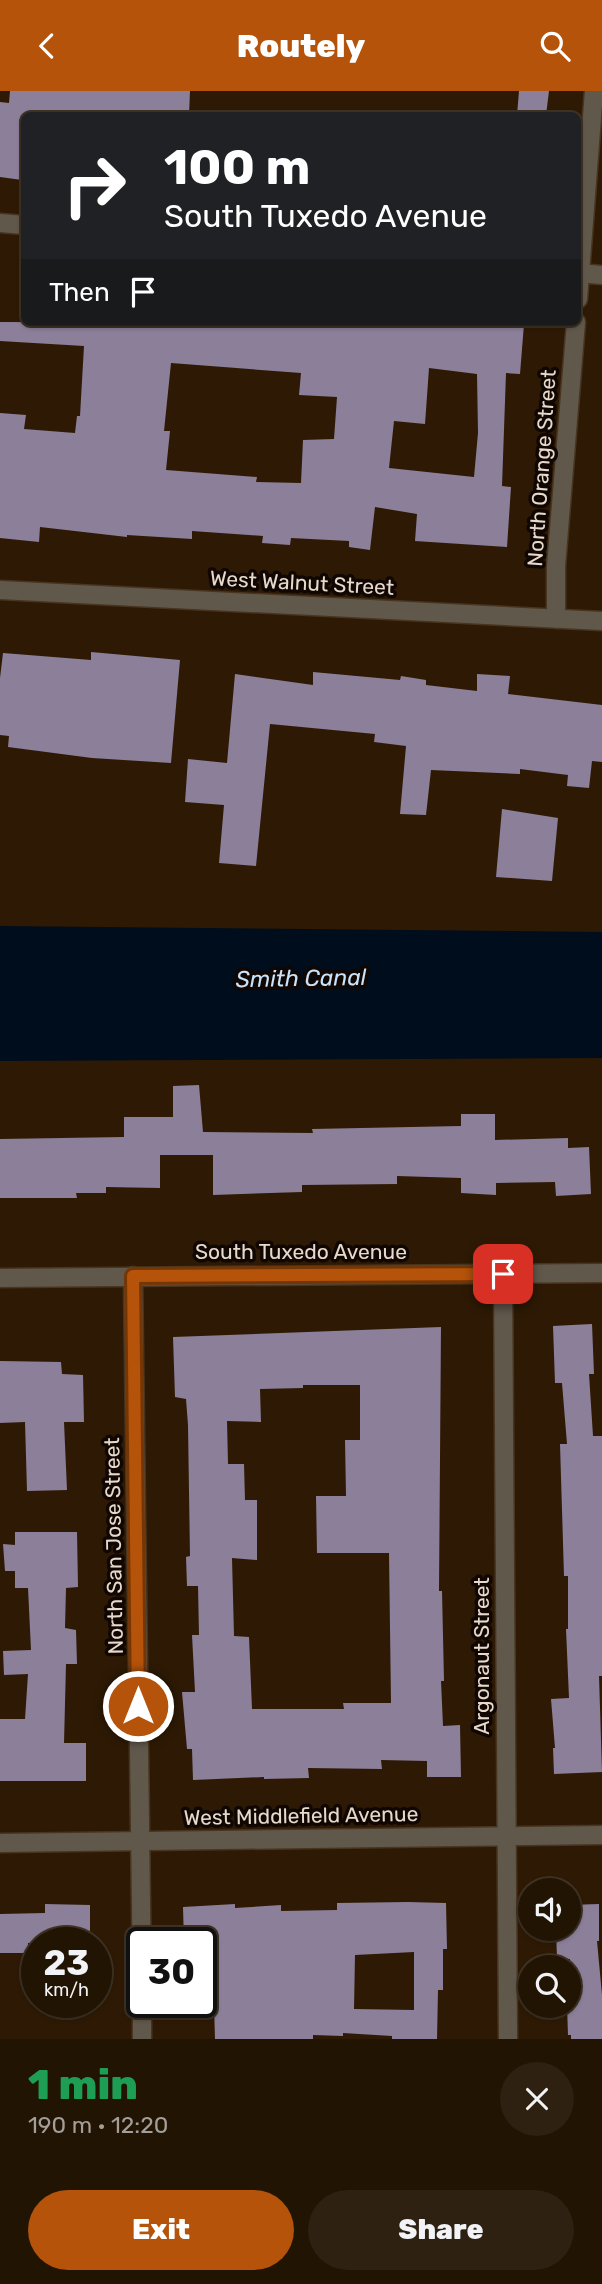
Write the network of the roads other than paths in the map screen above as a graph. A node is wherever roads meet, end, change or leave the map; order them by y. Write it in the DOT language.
graph roads {
  1 [pos="594,91"];
  2 [pos="0,223"];
  3 [pos="21,225"];
  4 [pos="581,249"];
  5 [pos="581,273"];
  6 [pos="602,275"];
  7 [pos="576,326"];
  8 [pos="0,590"];
  9 [pos="556,618"];
  10 [pos="602,621"];
  11 [pos="602,1273"];
  12 [pos="503,1274"];
  13 [pos="133,1276"];
  14 [pos="0,1278"];
  15 [pos="602,1835"];
  16 [pos="505,1836"];
  17 [pos="140,1841"];
  18 [pos="0,1843"];
  19 [pos="141,1927"];
  20 [pos="142,2018"];
  21 [pos="142,2039"];
  22 [pos="508,2039"];
  1 -- 4 [label="street"];
  2 -- 3 [label="street"];
  5 -- 6 [label="street"];
  7 -- 9 [label="street, North Orange Street"];
  8 -- 9 [label="street, West Walnut Street"];
  9 -- 10 [label="street, West Walnut Street"];
  11 -- 12 [label="street, South Tuxedo Avenue"];
  12 -- 13 [label="street, South Tuxedo Avenue"];
  12 -- 16 [label="street, Argonaut Street"];
  13 -- 14 [label="street, South Tuxedo Avenue"];
  13 -- 17 [label="street, North San Jose Street"];
  15 -- 16 [label="street, West Middlefield Avenue"];
  16 -- 17 [label="street, West Middlefield Avenue"];
  16 -- 22 [label="street, Argonaut Street"];
  17 -- 18 [label="street, West Middlefield Avenue"];
  17 -- 19 [label="street, North San Jose Street"];
  20 -- 21 [label="street"];
}
